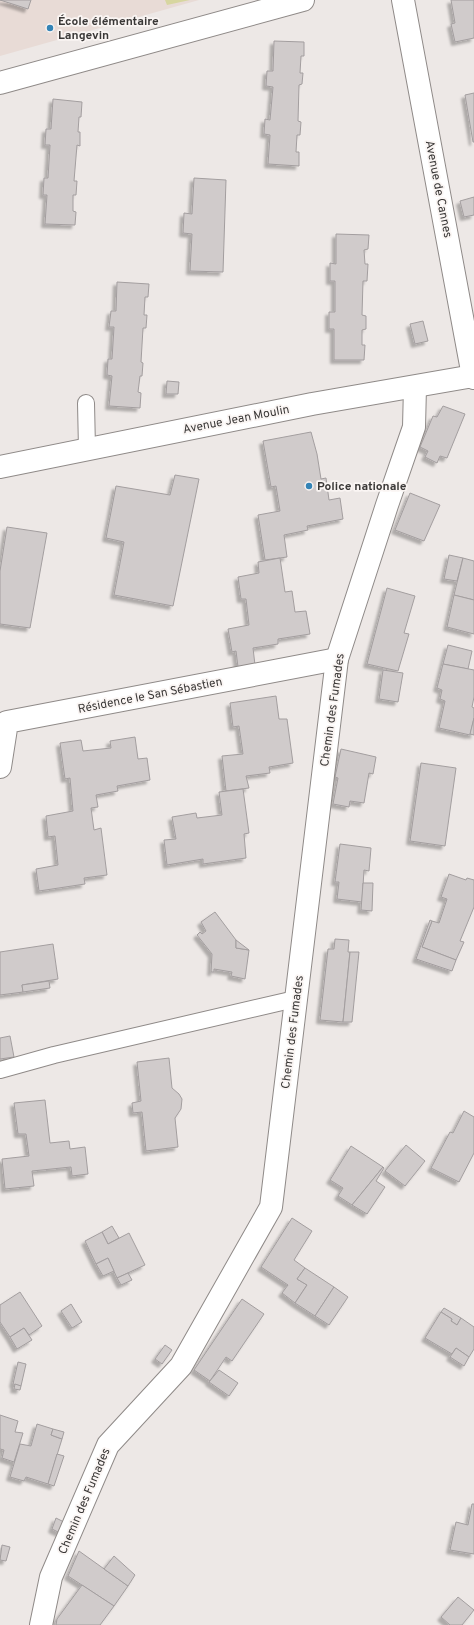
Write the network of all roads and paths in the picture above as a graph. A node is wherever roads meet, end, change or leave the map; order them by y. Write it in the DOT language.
graph roads {
  1 [pos="403,0"];
  2 [pos="290,2"];
  3 [pos="0,83"];
  4 [pos="474,377"];
  5 [pos="415,387"];
  6 [pos="86,403"];
  7 [pos="87,449"];
  8 [pos="0,467"];
  9 [pos="337,659"];
  10 [pos="0,767"];
  11 [pos="296,999"];
  12 [pos="0,1070"];
  13 [pos="41,1625"];
  1 -- 4 [label="street, Avenue de Cannes"];
  2 -- 3 [label="street"];
  4 -- 5 [label="street, Avenue Jean Moulin"];
  5 -- 7 [label="street, Avenue Jean Moulin"];
  5 -- 9 [label="street, Chemin des Fumades"];
  6 -- 7 [label="lane"];
  7 -- 8 [label="street, Avenue Jean Moulin"];
  9 -- 10 [label="street, Résidence le San Sébastien"];
  9 -- 11 [label="street, Chemin des Fumades"];
  11 -- 12 [label="lane"];
  11 -- 13 [label="street, Chemin des Fumades"];
}
